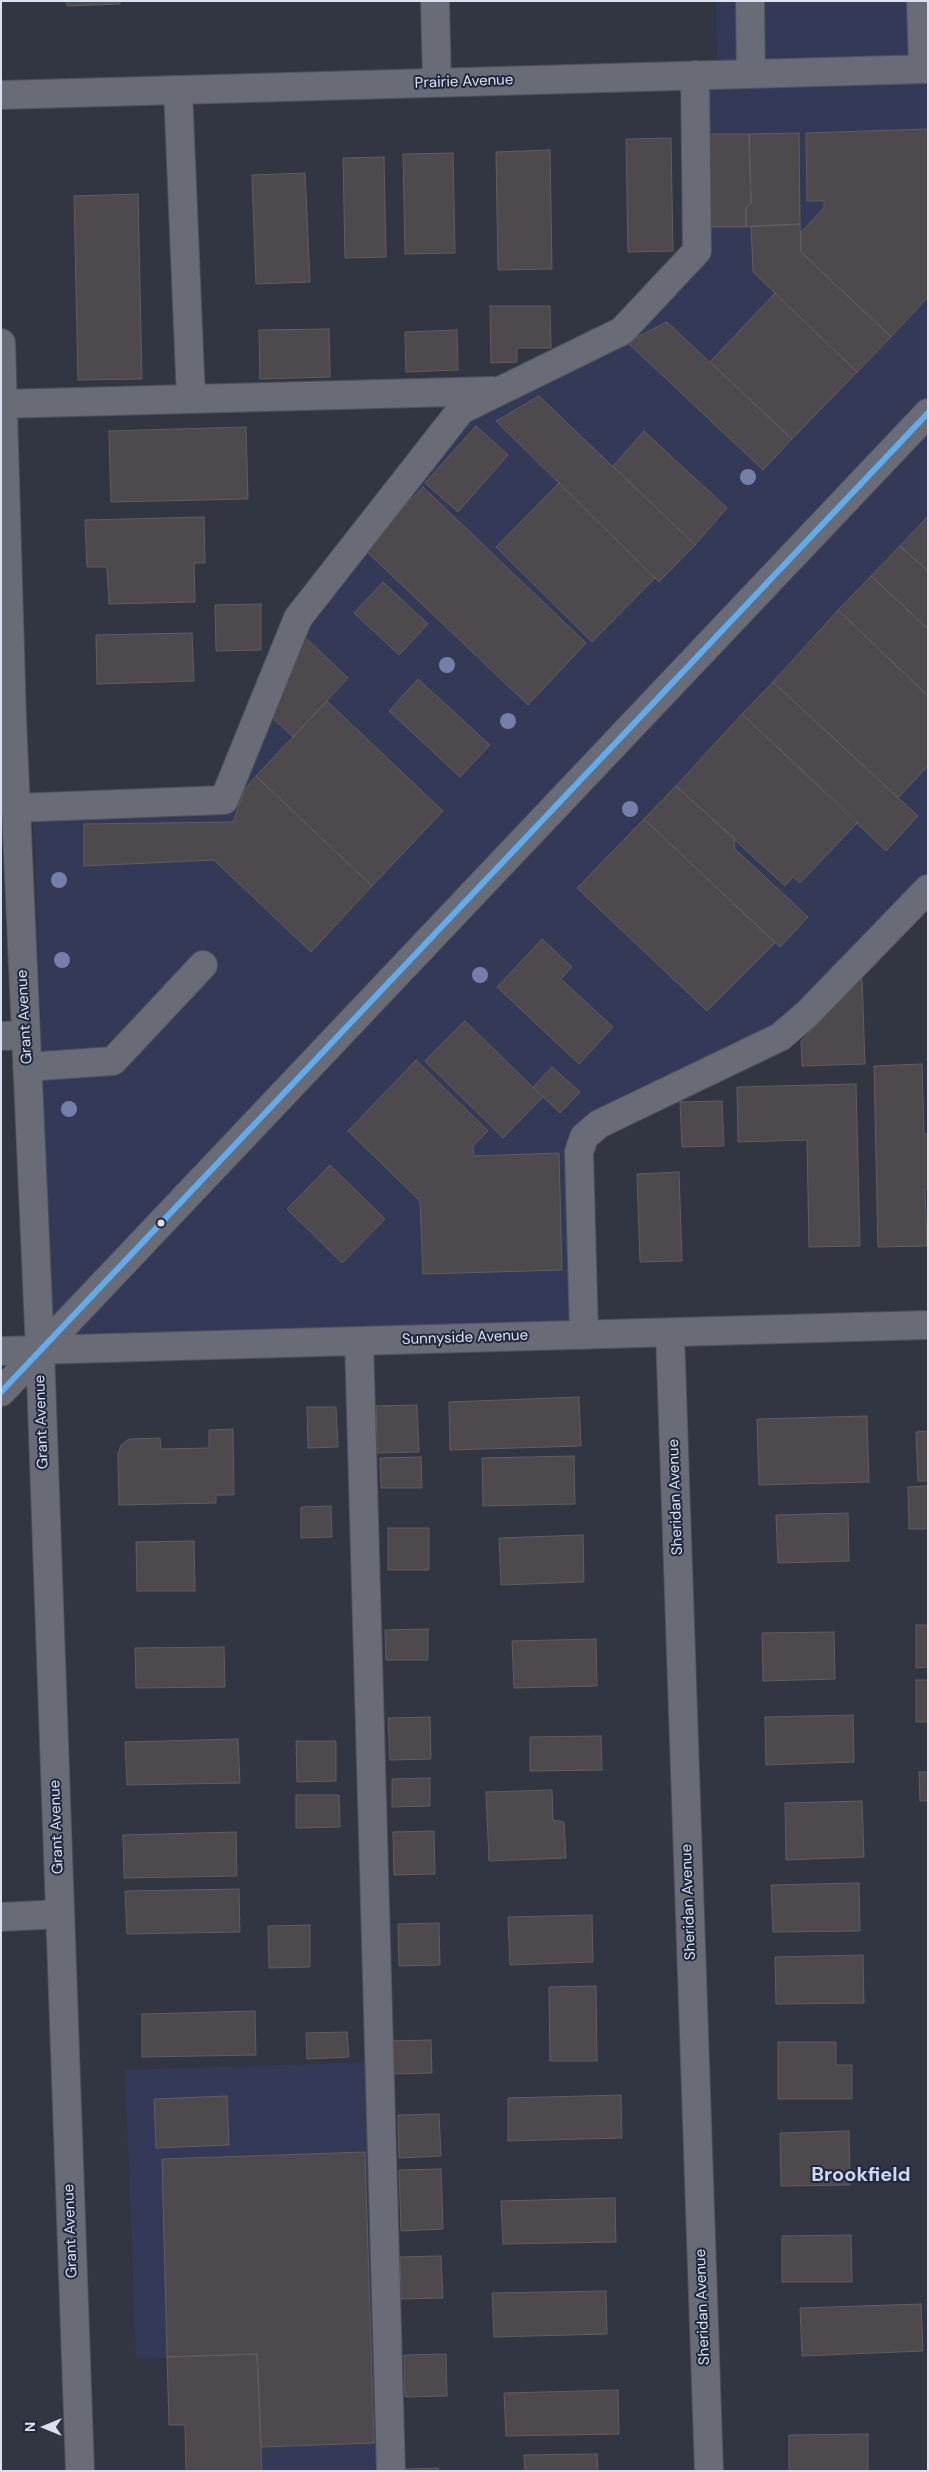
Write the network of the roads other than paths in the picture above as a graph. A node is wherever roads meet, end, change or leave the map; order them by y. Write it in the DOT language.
graph roads {
  1 [pos="436,1"];
  2 [pos="750,1"];
  3 [pos="921,1"];
  4 [pos="925,69"];
  5 [pos="751,74"];
  6 [pos="695,75"];
  7 [pos="436,82"];
  8 [pos="178,90"];
  9 [pos="1,95"];
  10 [pos="1,343"];
  11 [pos="501,391"];
  12 [pos="192,399"];
  13 [pos="2,404"];
  14 [pos="928,413"];
  15 [pos="7,719"];
  16 [pos="16,808"];
  17 [pos="928,889"];
  18 [pos="202,965"];
  19 [pos="13,1035"];
  20 [pos="27,1067"];
  21 [pos="928,1325"];
  22 [pos="670,1333"];
  23 [pos="584,1335"];
  24 [pos="358,1341"];
  25 [pos="40,1350"];
  26 [pos="1,1351"];
  27 [pos="1,1392"];
  28 [pos="60,1914"];
  29 [pos="1,1917"];
  30 [pos="80,2471"];
  31 [pos="391,2471"];
  32 [pos="709,2471"];
  1 -- 7 [label="street"];
  2 -- 5 [label="street"];
  3 -- 4 [label="street"];
  4 -- 5 [label="street, Prairie Avenue"];
  5 -- 6 [label="street, Prairie Avenue"];
  6 -- 7 [label="street, Prairie Avenue"];
  6 -- 11 [label="street"];
  7 -- 8 [label="street, Prairie Avenue"];
  8 -- 9 [label="street, Prairie Avenue"];
  8 -- 12 [label="street"];
  10 -- 13 [label="street, Grant Avenue"];
  11 -- 12 [label="street"];
  11 -- 16 [label="street"];
  12 -- 13 [label="street"];
  13 -- 15 [label="street, Grant Avenue"];
  14 -- 25 [label="street"];
  15 -- 16 [label="street, Grant Avenue"];
  16 -- 19 [label="street, Grant Avenue"];
  17 -- 23 [label="street"];
  18 -- 20 [label="street"];
  19 -- 20 [label="street, Grant Avenue"];
  20 -- 25 [label="street, Grant Avenue"];
  21 -- 22 [label="street, Sunnyside Avenue"];
  22 -- 23 [label="street, Sunnyside Avenue"];
  22 -- 32 [label="street, Sheridan Avenue"];
  23 -- 24 [label="street, Sunnyside Avenue"];
  24 -- 25 [label="street, Sunnyside Avenue"];
  24 -- 31 [label="street"];
  25 -- 26 [label="street, Sunnyside Avenue"];
  25 -- 27 [label="street"];
  25 -- 28 [label="street, Grant Avenue"];
  28 -- 29 [label="street"];
  28 -- 30 [label="street, Grant Avenue"];
}
